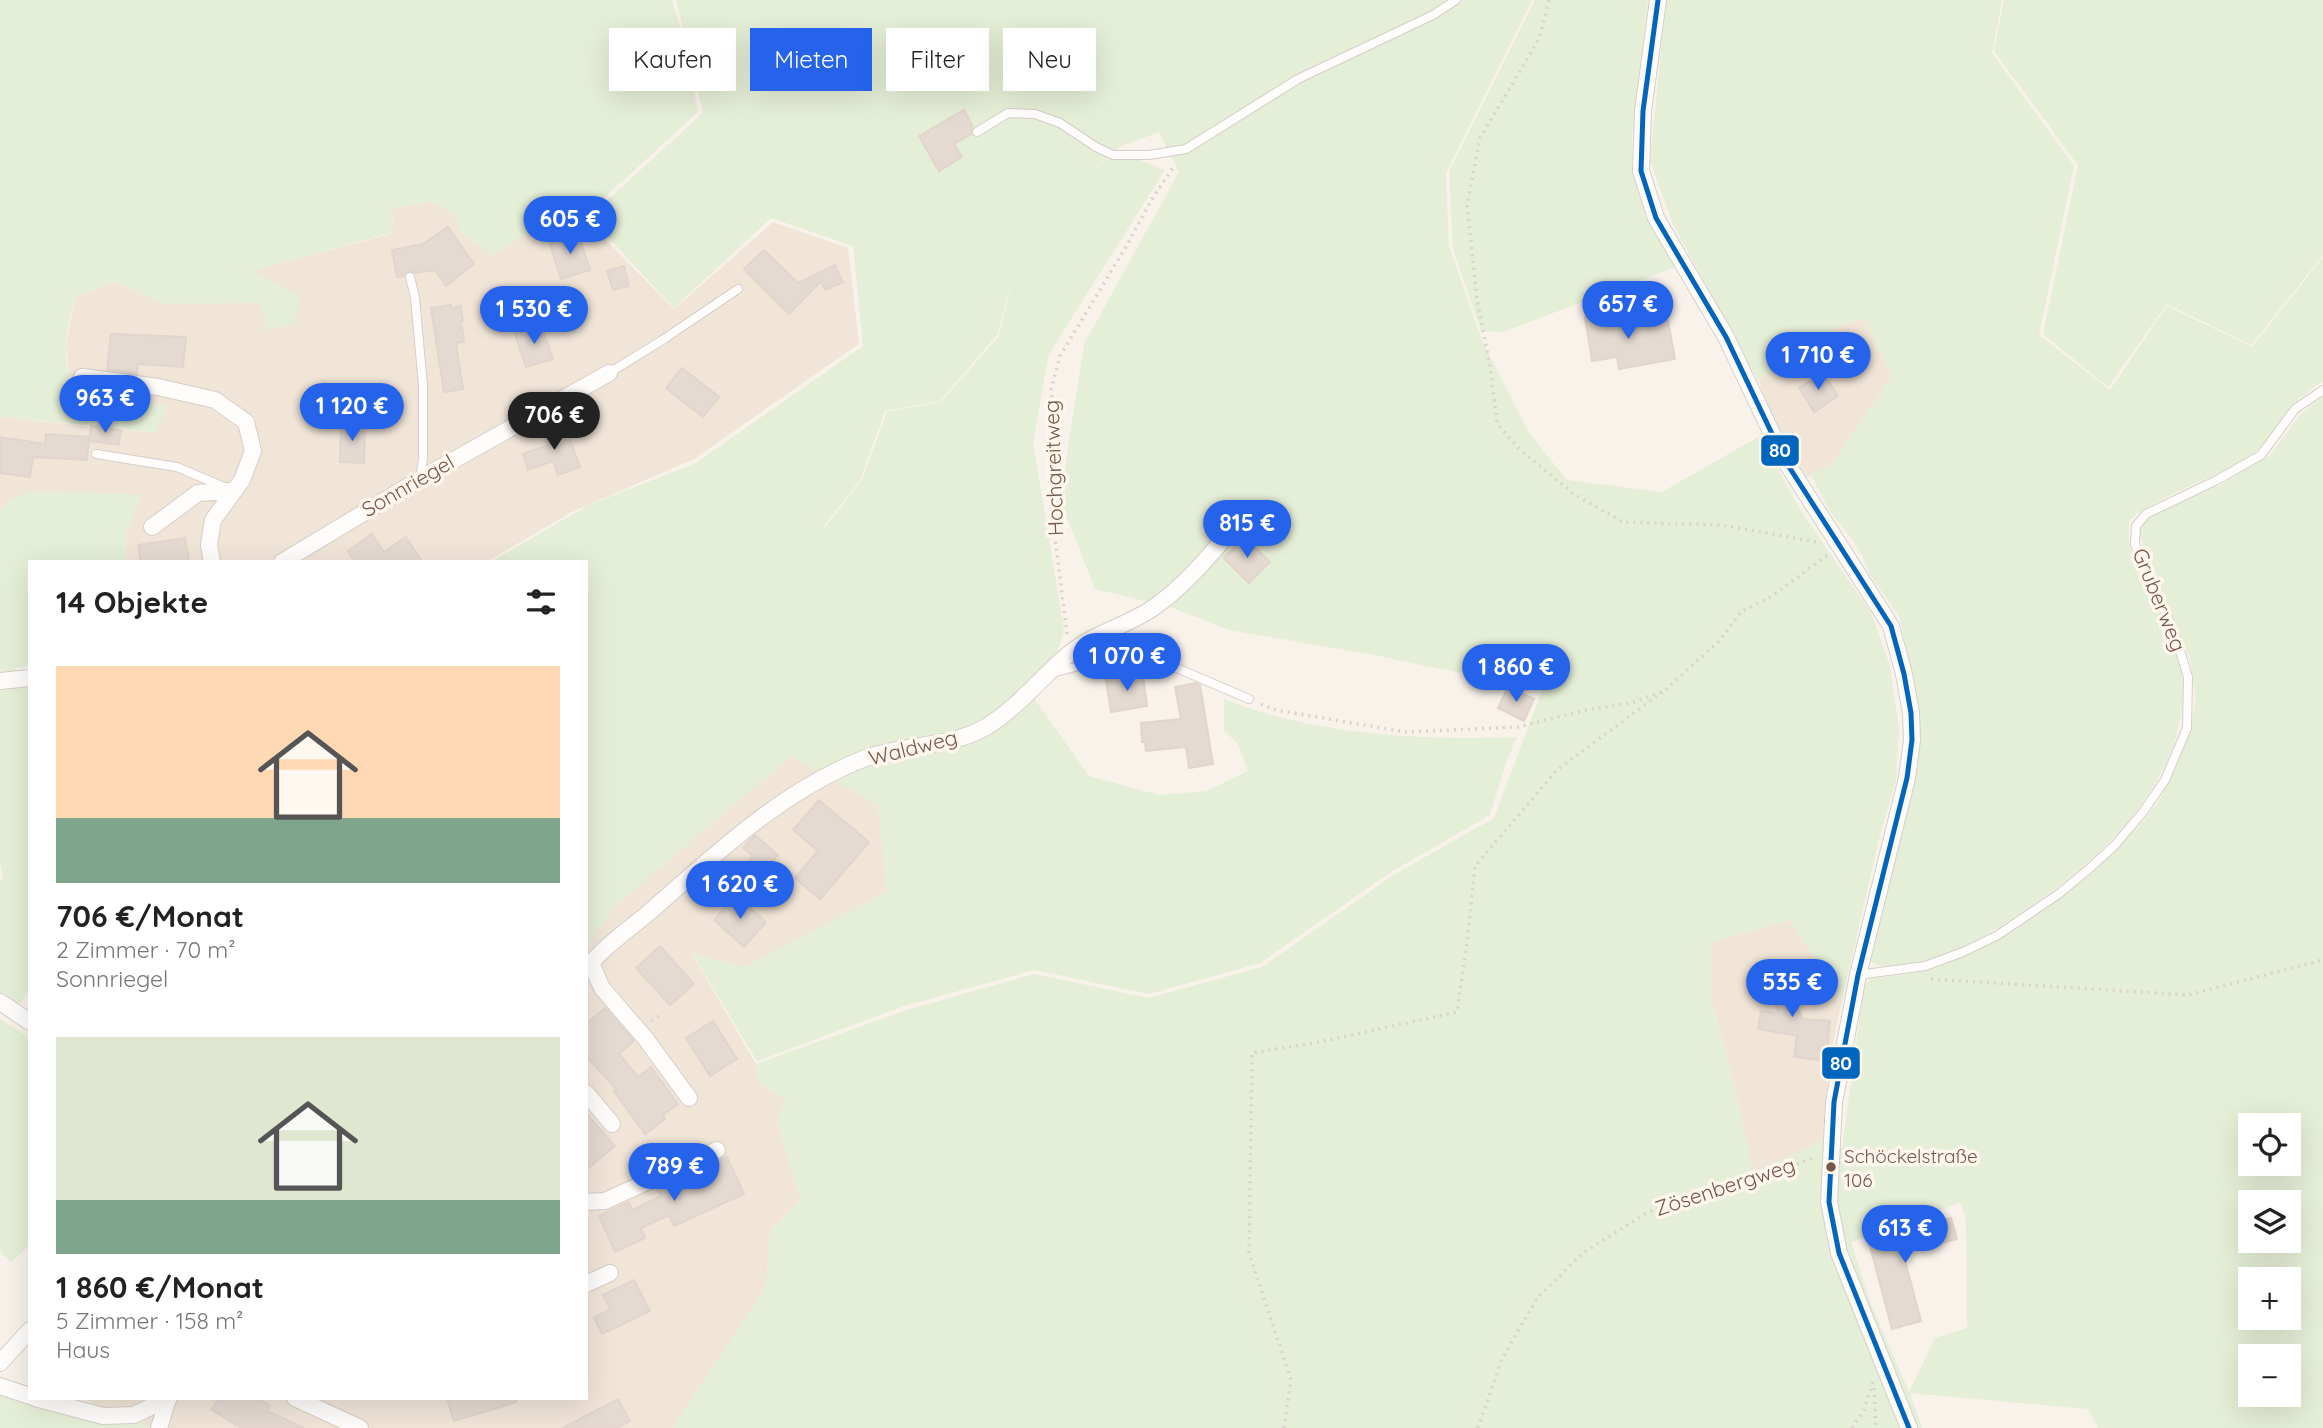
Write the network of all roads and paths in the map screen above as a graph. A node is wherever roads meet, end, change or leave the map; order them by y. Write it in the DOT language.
graph roads {
  1 [pos="1456,0"];
  2 [pos="1549,0"];
  3 [pos="1658,0"];
  4 [pos="977,132"];
  5 [pos="1185,149"];
  6 [pos="410,277"];
  7 [pos="737,289"];
  8 [pos="609,373"];
  9 [pos="82,377"];
  10 [pos="2323,390"];
  11 [pos="96,454"];
  12 [pos="420,479"];
  13 [pos="233,491"];
  14 [pos="1235,526"];
  15 [pos="152,527"];
  16 [pos="1840,545"];
  17 [pos="212,560"];
  18 [pos="285,560"];
  19 [pos="1070,653"];
  20 [pos="1049,673"];
  21 [pos="28,678"];
  22 [pos="0,681"];
  23 [pos="1664,691"];
  24 [pos="1250,699"];
  25 [pos="2323,960"];
  26 [pos="588,966"];
  27 [pos="1858,975"];
  28 [pos="1927,979"];
  29 [pos="0,1003"];
  30 [pos="28,1021"];
  31 [pos="588,1095"];
  32 [pos="689,1098"];
  33 [pos="612,1124"];
  34 [pos="717,1150"];
  35 [pos="1833,1150"];
  36 [pos="588,1202"];
  37 [pos="610,1273"];
  38 [pos="588,1283"];
  39 [pos="28,1332"];
  40 [pos="0,1363"];
  41 [pos="0,1386"];
  42 [pos="28,1395"];
  43 [pos="43,1400"];
  44 [pos="167,1400"];
  45 [pos="169,1400"];
  46 [pos="299,1400"];
  47 [pos="159,1428"];
  48 [pos="360,1428"];
  49 [pos="1284,1428"];
  50 [pos="1478,1428"];
  51 [pos="1852,1428"];
  52 [pos="1876,1428"];
  53 [pos="1909,1428"];
  1 -- 5 [label="lane"];
  2 -- 16 [label="path"];
  3 -- 16 [label="street"];
  4 -- 5 [label="lane"];
  5 -- 19 [label="path, Hochgreitweg"];
  6 -- 12 [label="lane"];
  7 -- 8 [label="lane"];
  8 -- 12 [label="street, Sonnriegel"];
  9 -- 13 [label="street"];
  10 -- 27 [label="lane, Gruberweg"];
  11 -- 13 [label="lane"];
  12 -- 18 [label="street, Sonnriegel"];
  13 -- 15 [label="street"];
  13 -- 17 [label="street"];
  14 -- 19 [label="street, Waldweg"];
  16 -- 23 [label="path"];
  16 -- 27 [label="street"];
  19 -- 20 [label="street, Waldweg"];
  20 -- 24 [label="lane"];
  20 -- 26 [label="street, Waldweg"];
  21 -- 22 [label="street"];
  23 -- 24 [label="path"];
  23 -- 49 [label="path"];
  25 -- 28 [label="path"];
  26 -- 32 [label="street"];
  27 -- 35 [label="street"];
  29 -- 30 [label="street"];
  31 -- 33 [label="street"];
  34 -- 36 [label="street"];
  35 -- 50 [label="path, Zösenbergweg"];
  35 -- 53 [label="street"];
  37 -- 38 [label="street"];
  39 -- 40 [label="street"];
  41 -- 42 [label="street"];
  43 -- 44 [label="street"];
  45 -- 47 [label="street"];
  46 -- 48 [label="street"];
  51 -- 52 [label="path"];
}
